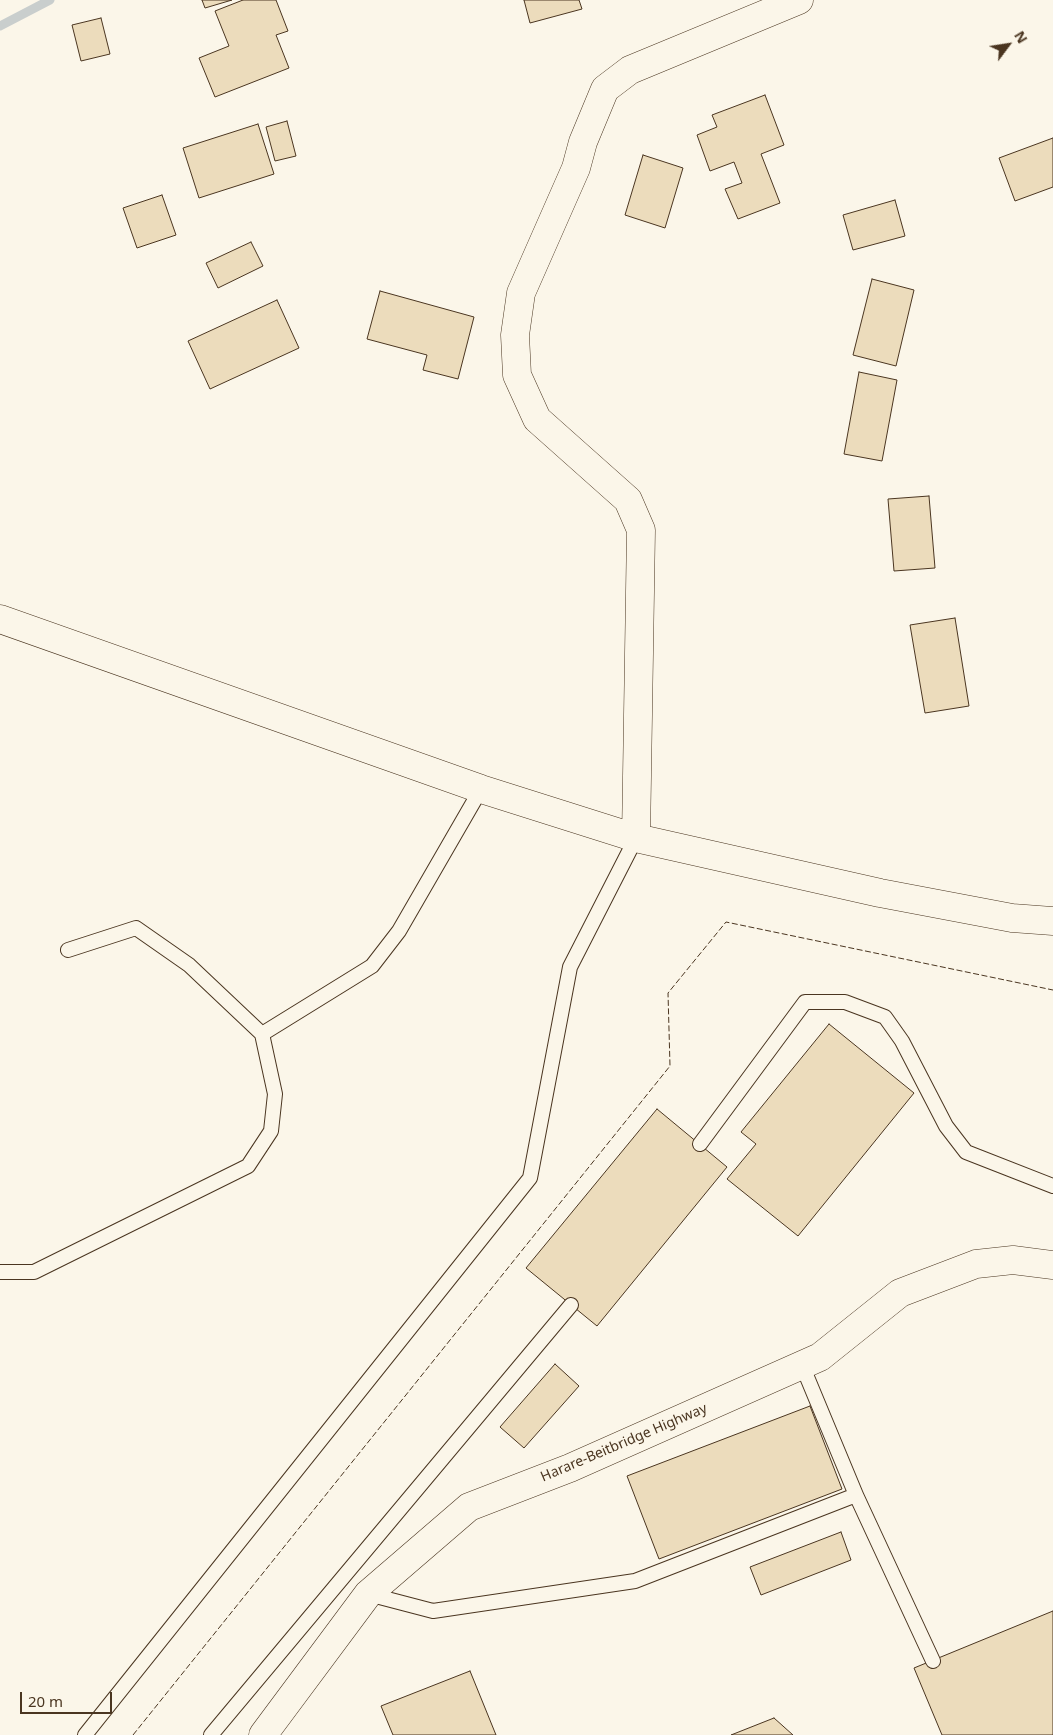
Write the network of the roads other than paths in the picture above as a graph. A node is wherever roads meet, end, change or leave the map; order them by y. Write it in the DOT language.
graph roads {
  1 [pos="799,0"];
  2 [pos="0,619"];
  3 [pos="481,789"];
  4 [pos="636,838"];
  5 [pos="1053,922"];
  6 [pos="68,950"];
  7 [pos="262,1034"];
  8 [pos="700,1144"];
  9 [pos="1053,1186"];
  10 [pos="1053,1265"];
  11 [pos="0,1272"];
  12 [pos="570,1305"];
  13 [pos="802,1365"];
  14 [pos="856,1495"];
  15 [pos="368,1594"];
  16 [pos="932,1660"];
  17 [pos="85,1735"];
  18 [pos="212,1735"];
  19 [pos="263,1735"];
  1 -- 4 [label="main road"];
  2 -- 3 [label="main road"];
  3 -- 4 [label="main road"];
  3 -- 7 [label="lane"];
  4 -- 5 [label="main road"];
  4 -- 17 [label="lane"];
  6 -- 7 [label="lane"];
  7 -- 11 [label="lane"];
  8 -- 9 [label="lane"];
  10 -- 13 [label="main road, Harare-Beitbridge Highway"];
  12 -- 18 [label="lane"];
  13 -- 14 [label="lane"];
  13 -- 15 [label="main road, Harare-Beitbridge Highway"];
  14 -- 15 [label="lane"];
  14 -- 16 [label="lane"];
  15 -- 19 [label="main road, Harare-Beitbridge Highway"];
}
